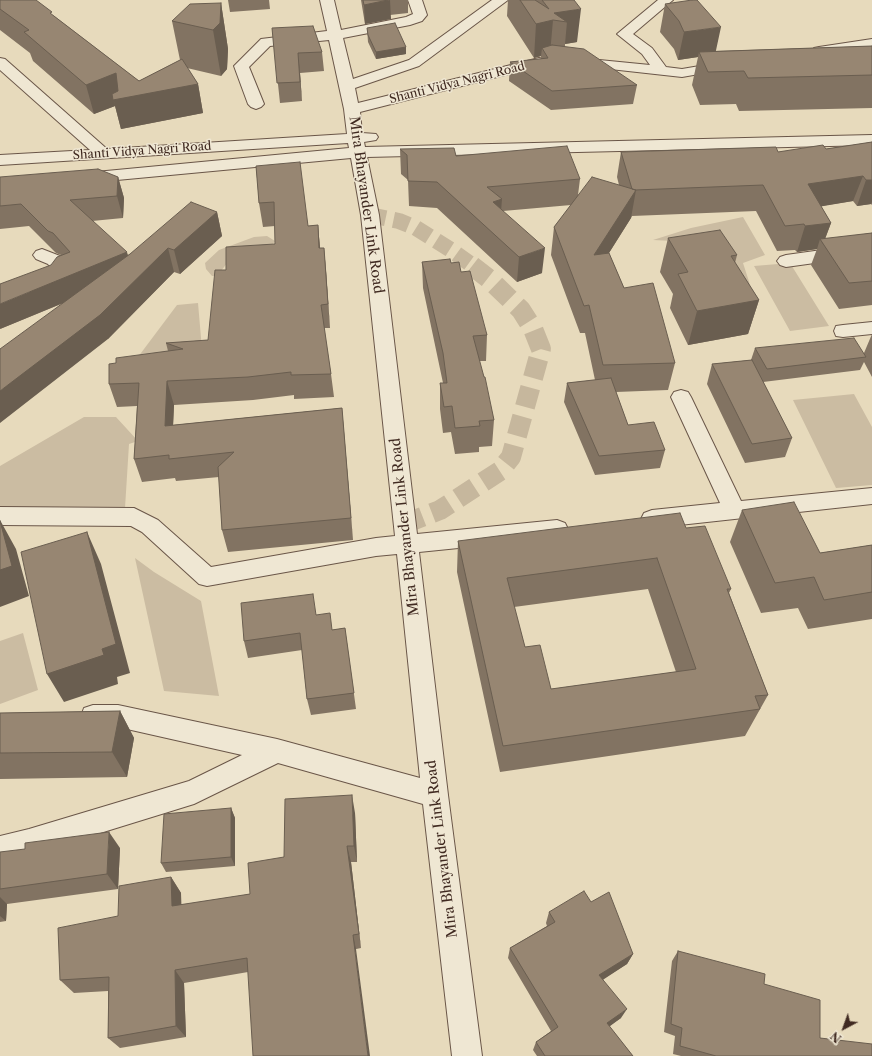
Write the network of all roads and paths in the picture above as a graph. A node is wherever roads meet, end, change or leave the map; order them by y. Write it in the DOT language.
graph roads {
  1 [pos="327,0"];
  2 [pos="415,0"];
  3 [pos="501,0"];
  4 [pos="666,0"];
  5 [pos="334,35"];
  6 [pos="872,43"];
  7 [pos="804,53"];
  8 [pos="550,59"];
  9 [pos="566,61"];
  10 [pos="0,62"];
  11 [pos="735,64"];
  12 [pos="661,70"];
  13 [pos="346,86"];
  14 [pos="256,104"];
  15 [pos="352,109"];
  16 [pos="586,132"];
  17 [pos="438,135"];
  18 [pos="872,140"];
  19 [pos="357,145"];
  20 [pos="592,147"];
  21 [pos="103,153"];
  22 [pos="0,160"];
  23 [pos="71,179"];
  24 [pos="872,250"];
  25 [pos="42,255"];
  26 [pos="786,261"];
  27 [pos="0,302"];
  28 [pos="872,328"];
  29 [pos="843,332"];
  30 [pos="681,397"];
  31 [pos="872,496"];
  32 [pos="734,510"];
  33 [pos="0,516"];
  34 [pos="632,521"];
  35 [pos="577,527"];
  36 [pos="407,545"];
  37 [pos="70,716"];
  38 [pos="277,750"];
  39 [pos="435,795"];
  40 [pos="0,849"];
  41 [pos="467,1056"];
  1 -- 5 [label="street, Mira Bhayander Link Road"];
  2 -- 5 [label="street"];
  3 -- 13 [label="street"];
  4 -- 12 [label="street"];
  5 -- 13 [label="street, Mira Bhayander Link Road"];
  5 -- 14 [label="street"];
  6 -- 7 [label="street"];
  8 -- 15 [label="street, Shanti Vidya Nagri Road"];
  9 -- 12 [label="street"];
  10 -- 21 [label="street"];
  11 -- 12 [label="street"];
  13 -- 15 [label="street, Mira Bhayander Link Road"];
  15 -- 19 [label="street, Mira Bhayander Link Road"];
  16 -- 20 [label="street"];
  17 -- 19 [label="street"];
  18 -- 20 [label="street"];
  19 -- 20 [label="street"];
  19 -- 21 [label="street, Shanti Vidya Nagri Road"];
  19 -- 23 [label="street, Shanti Vidya Nagri Road"];
  19 -- 36 [label="street, Mira Bhayander Link Road"];
  21 -- 22 [label="street, Shanti Vidya Nagri Road"];
  24 -- 26 [label="street"];
  25 -- 27 [label="street"];
  28 -- 29 [label="street"];
  30 -- 32 [label="street"];
  31 -- 32 [label="street"];
  32 -- 34 [label="street"];
  33 -- 36 [label="street"];
  35 -- 36 [label="street"];
  36 -- 39 [label="street, Mira Bhayander Link Road"];
  37 -- 38 [label="street"];
  38 -- 39 [label="street"];
  38 -- 40 [label="street"];
  39 -- 41 [label="street, Mira Bhayander Link Road"];
}
